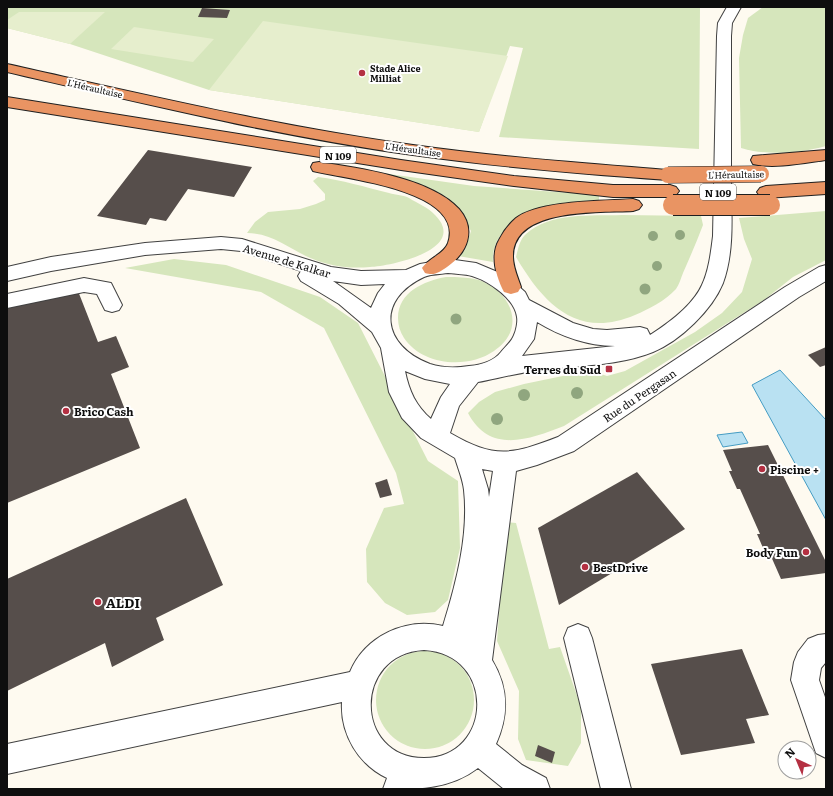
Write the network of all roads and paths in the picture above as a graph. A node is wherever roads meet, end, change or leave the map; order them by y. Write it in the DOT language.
graph roads {
  1 [pos="734,7"];
  2 [pos="749,7"];
  3 [pos="724,36"];
  4 [pos="7,68"];
  5 [pos="7,102"];
  6 [pos="7,110"];
  7 [pos="826,155"];
  8 [pos="760,167"];
  9 [pos="826,171"];
  10 [pos="669,183"];
  11 [pos="826,188"];
  12 [pos="768,198"];
  13 [pos="826,201"];
  14 [pos="190,245"];
  15 [pos="432,268"];
  16 [pos="826,272"];
  17 [pos="7,274"];
  18 [pos="408,277"];
  19 [pos="511,287"];
  20 [pos="7,301"];
  21 [pos="112,305"];
  22 [pos="523,305"];
  23 [pos="682,321"];
  24 [pos="381,328"];
  25 [pos="391,349"];
  26 [pos="479,373"];
  27 [pos="438,437"];
  28 [pos="466,452"];
  29 [pos="506,462"];
  30 [pos="578,638"];
  31 [pos="452,641"];
  32 [pos="826,648"];
  33 [pos="478,665"];
  34 [pos="360,684"];
  35 [pos="826,743"];
  36 [pos="478,747"];
  37 [pos="7,759"];
  38 [pos="402,781"];
  39 [pos="535,789"];
  40 [pos="616,789"];
  1 -- 3 [label="street"];
  2 -- 3 [label="street"];
  3 -- 23 [label="street"];
  4 -- 10 [label="highway, L'Héraultaise / N 109"];
  5 -- 10 [label="highway, L'Héraultaise / N 109"];
  6 -- 15 [label="highway"];
  7 -- 8 [label="highway"];
  8 -- 9 [label="highway, L'Héraultaise / N 109"];
  8 -- 10 [label="highway, L'Héraultaise / N 109, bridge"];
  10 -- 12 [label="highway, bridge"];
  10 -- 19 [label="highway"];
  11 -- 12 [label="highway, L'Héraultaise"];
  12 -- 13 [label="highway"];
  14 -- 17 [label="street, Avenue de Kalkar"];
  14 -- 18 [label="street, Avenue de Kalkar"];
  14 -- 24 [label="street, Avenue de Kalkar"];
  15 -- 18 [label="street"];
  15 -- 19 [label="street"];
  16 -- 29 [label="street, Rue du Pergasan"];
  18 -- 24 [label="street"];
  19 -- 22 [label="street"];
  20 -- 21 [label="street"];
  22 -- 23 [label="street"];
  22 -- 26 [label="street"];
  23 -- 26 [label="street"];
  24 -- 25 [label="street"];
  25 -- 26 [label="street"];
  25 -- 27 [label="street, Rue du Pergasan"];
  26 -- 27 [label="street"];
  27 -- 28 [label="street, Rue du Pergasan"];
  28 -- 29 [label="street, Rue du Pergasan"];
  28 -- 31 [label="street"];
  29 -- 33 [label="street"];
  30 -- 40 [label="street"];
  31 -- 33 [label="street"];
  31 -- 34 [label="street"];
  32 -- 35 [label="street"];
  33 -- 36 [label="street"];
  34 -- 37 [label="street"];
  34 -- 38 [label="street"];
  36 -- 38 [label="street"];
  36 -- 39 [label="street"];
}
